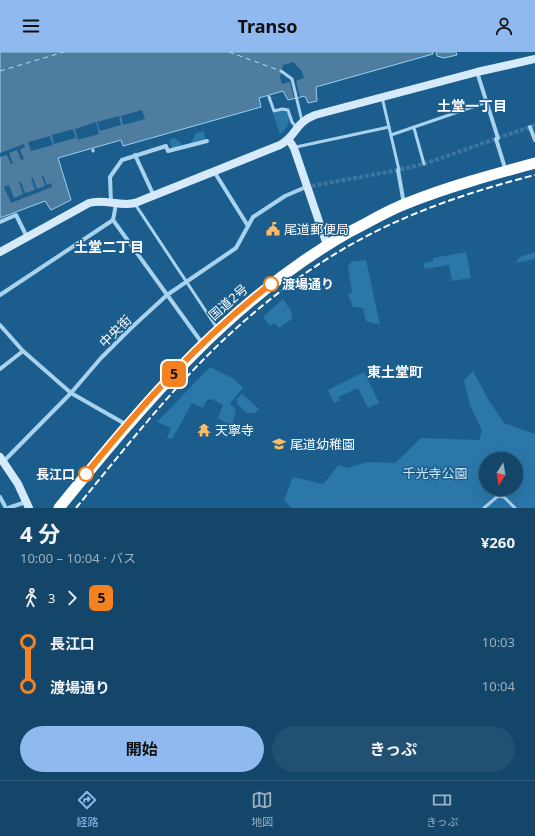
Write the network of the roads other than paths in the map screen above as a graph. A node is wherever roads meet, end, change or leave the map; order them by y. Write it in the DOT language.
graph roads {
  1 [pos="535,59"];
  2 [pos="281,71"];
  3 [pos="477,72"];
  4 [pos="382,97"];
  5 [pos="269,98"];
  6 [pos="486,102"];
  7 [pos="299,124"];
  8 [pos="389,127"];
  9 [pos="530,127"];
  10 [pos="414,128"];
  11 [pos="391,135"];
  12 [pos="289,140"];
  13 [pos="535,140"];
  14 [pos="207,141"];
  15 [pos="294,148"];
  16 [pos="135,155"];
  17 [pos="535,163"];
  18 [pos="424,164"];
  19 [pos="398,170"];
  20 [pos="506,171"];
  21 [pos="214,172"];
  22 [pos="306,187"];
  23 [pos="154,196"];
  24 [pos="135,203"];
  25 [pos="114,204"];
  26 [pos="404,204"];
  27 [pos="113,220"];
  28 [pos="0,222"];
  29 [pos="248,226"];
  30 [pos="27,237"];
  31 [pos="327,245"];
  32 [pos="0,252"];
  33 [pos="185,282"];
  34 [pos="0,295"];
  35 [pos="167,295"];
  36 [pos="0,325"];
  37 [pos="218,329"];
  38 [pos="202,344"];
  39 [pos="23,351"];
  40 [pos="0,369"];
  41 [pos="71,393"];
  42 [pos="127,426"];
  43 [pos="1,461"];
  44 [pos="0,497"];
  45 [pos="27,505"];
  46 [pos="7,508"];
  47 [pos="59,508"];
  48 [pos="484,508"];
  49 [pos="515,508"];
  1 -- 3 [label="street"];
  2 -- 7 [label="lane"];
  3 -- 4 [label="street"];
  3 -- 6 [label="street"];
  4 -- 7 [label="street"];
  4 -- 8 [label="lane"];
  5 -- 7 [label="lane"];
  6 -- 10 [label="lane"];
  6 -- 20 [label="street"];
  7 -- 12 [label="street"];
  8 -- 11 [label="lane"];
  8 -- 15 [label="lane"];
  9 -- 13 [label="street"];
  10 -- 11 [label="lane"];
  10 -- 18 [label="lane"];
  11 -- 19 [label="lane"];
  12 -- 15 [label="street"];
  12 -- 21 [label="street"];
  14 -- 16 [label="street"];
  15 -- 22 [label="street"];
  16 -- 23 [label="street"];
  16 -- 25 [label="street"];
  17 -- 20 [label="highway, 国道2号"];
  19 -- 26 [label="street"];
  20 -- 26 [label="highway, 国道2号"];
  21 -- 23 [label="street"];
  21 -- 29 [label="street"];
  22 -- 29 [label="street, 中央街"];
  22 -- 31 [label="street"];
  23 -- 24 [label="street"];
  24 -- 25 [label="street"];
  24 -- 33 [label="lane"];
  25 -- 27 [label="street"];
  25 -- 30 [label="street"];
  26 -- 31 [label="highway, 国道2号"];
  27 -- 34 [label="street"];
  27 -- 35 [label="street"];
  28 -- 30 [label="street"];
  29 -- 33 [label="street, 中央街"];
  30 -- 32 [label="street"];
  31 -- 37 [label="highway, 国道2号"];
  33 -- 35 [label="street, 中央街"];
  33 -- 37 [label="lane"];
  35 -- 38 [label="street"];
  35 -- 41 [label="street, 中央街"];
  36 -- 39 [label="street"];
  37 -- 38 [label="highway, 国道2号"];
  38 -- 42 [label="highway, 国道2号"];
  39 -- 40 [label="street"];
  39 -- 41 [label="street"];
  41 -- 42 [label="street"];
  41 -- 43 [label="street, 中央街"];
  42 -- 47 [label="highway, 国道2号"];
  43 -- 45 [label="street"];
  44 -- 46 [label="street"];
  45 -- 46 [label="street"];
  48 -- 49 [label="lane"];
}
